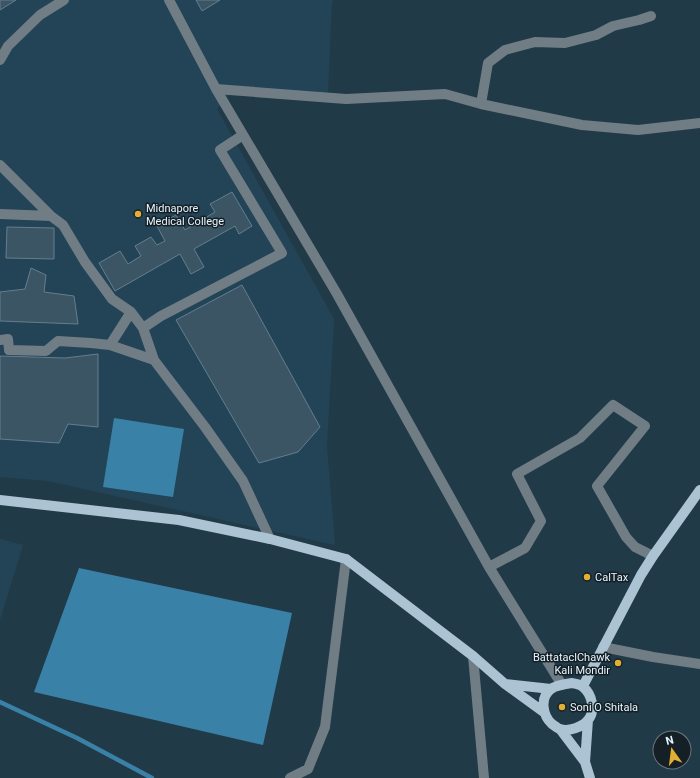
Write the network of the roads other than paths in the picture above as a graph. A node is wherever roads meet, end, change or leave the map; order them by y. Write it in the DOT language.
graph roads {
  1 [pos="64,0"];
  2 [pos="169,0"];
  3 [pos="651,16"];
  4 [pos="0,60"];
  5 [pos="216,89"];
  6 [pos="481,104"];
  7 [pos="700,123"];
  8 [pos="243,135"];
  9 [pos="0,166"];
  10 [pos="0,214"];
  11 [pos="51,216"];
  12 [pos="131,312"];
  13 [pos="143,328"];
  14 [pos="0,340"];
  15 [pos="110,345"];
  16 [pos="154,360"];
  17 [pos="700,490"];
  18 [pos="0,500"];
  19 [pos="270,539"];
  20 [pos="653,556"];
  21 [pos="346,559"];
  22 [pos="489,567"];
  23 [pos="603,647"];
  24 [pos="473,656"];
  25 [pos="700,664"];
  26 [pos="505,684"];
  27 [pos="562,685"];
  28 [pos="583,686"];
  29 [pos="551,689"];
  30 [pos="545,713"];
  31 [pos="588,720"];
  32 [pos="560,729"];
  33 [pos="585,762"];
  34 [pos="290,778"];
  35 [pos="484,778"];
  36 [pos="590,778"];
  1 -- 4 [label="street"];
  2 -- 5 [label="street"];
  3 -- 6 [label="street"];
  5 -- 6 [label="street"];
  5 -- 8 [label="street"];
  6 -- 7 [label="street"];
  8 -- 13 [label="street"];
  8 -- 22 [label="street"];
  9 -- 11 [label="street"];
  10 -- 11 [label="street"];
  11 -- 12 [label="street"];
  12 -- 13 [label="street"];
  12 -- 15 [label="street"];
  13 -- 16 [label="street"];
  14 -- 15 [label="street"];
  15 -- 16 [label="street"];
  16 -- 19 [label="street"];
  17 -- 20 [label="main road"];
  18 -- 19 [label="main road"];
  19 -- 21 [label="main road"];
  20 -- 22 [label="street"];
  20 -- 23 [label="main road"];
  21 -- 24 [label="main road"];
  21 -- 34 [label="street"];
  22 -- 27 [label="street"];
  23 -- 25 [label="street"];
  23 -- 28 [label="main road"];
  24 -- 26 [label="main road"];
  24 -- 35 [label="street"];
  26 -- 29 [label="main road"];
  26 -- 30 [label="main road"];
  27 -- 28 [label="main road"];
  27 -- 29 [label="main road"];
  28 -- 31 [label="main road"];
  29 -- 30 [label="main road"];
  30 -- 32 [label="main road"];
  31 -- 32 [label="main road"];
  31 -- 33 [label="main road"];
  32 -- 33 [label="main road"];
  33 -- 36 [label="main road"];
}
